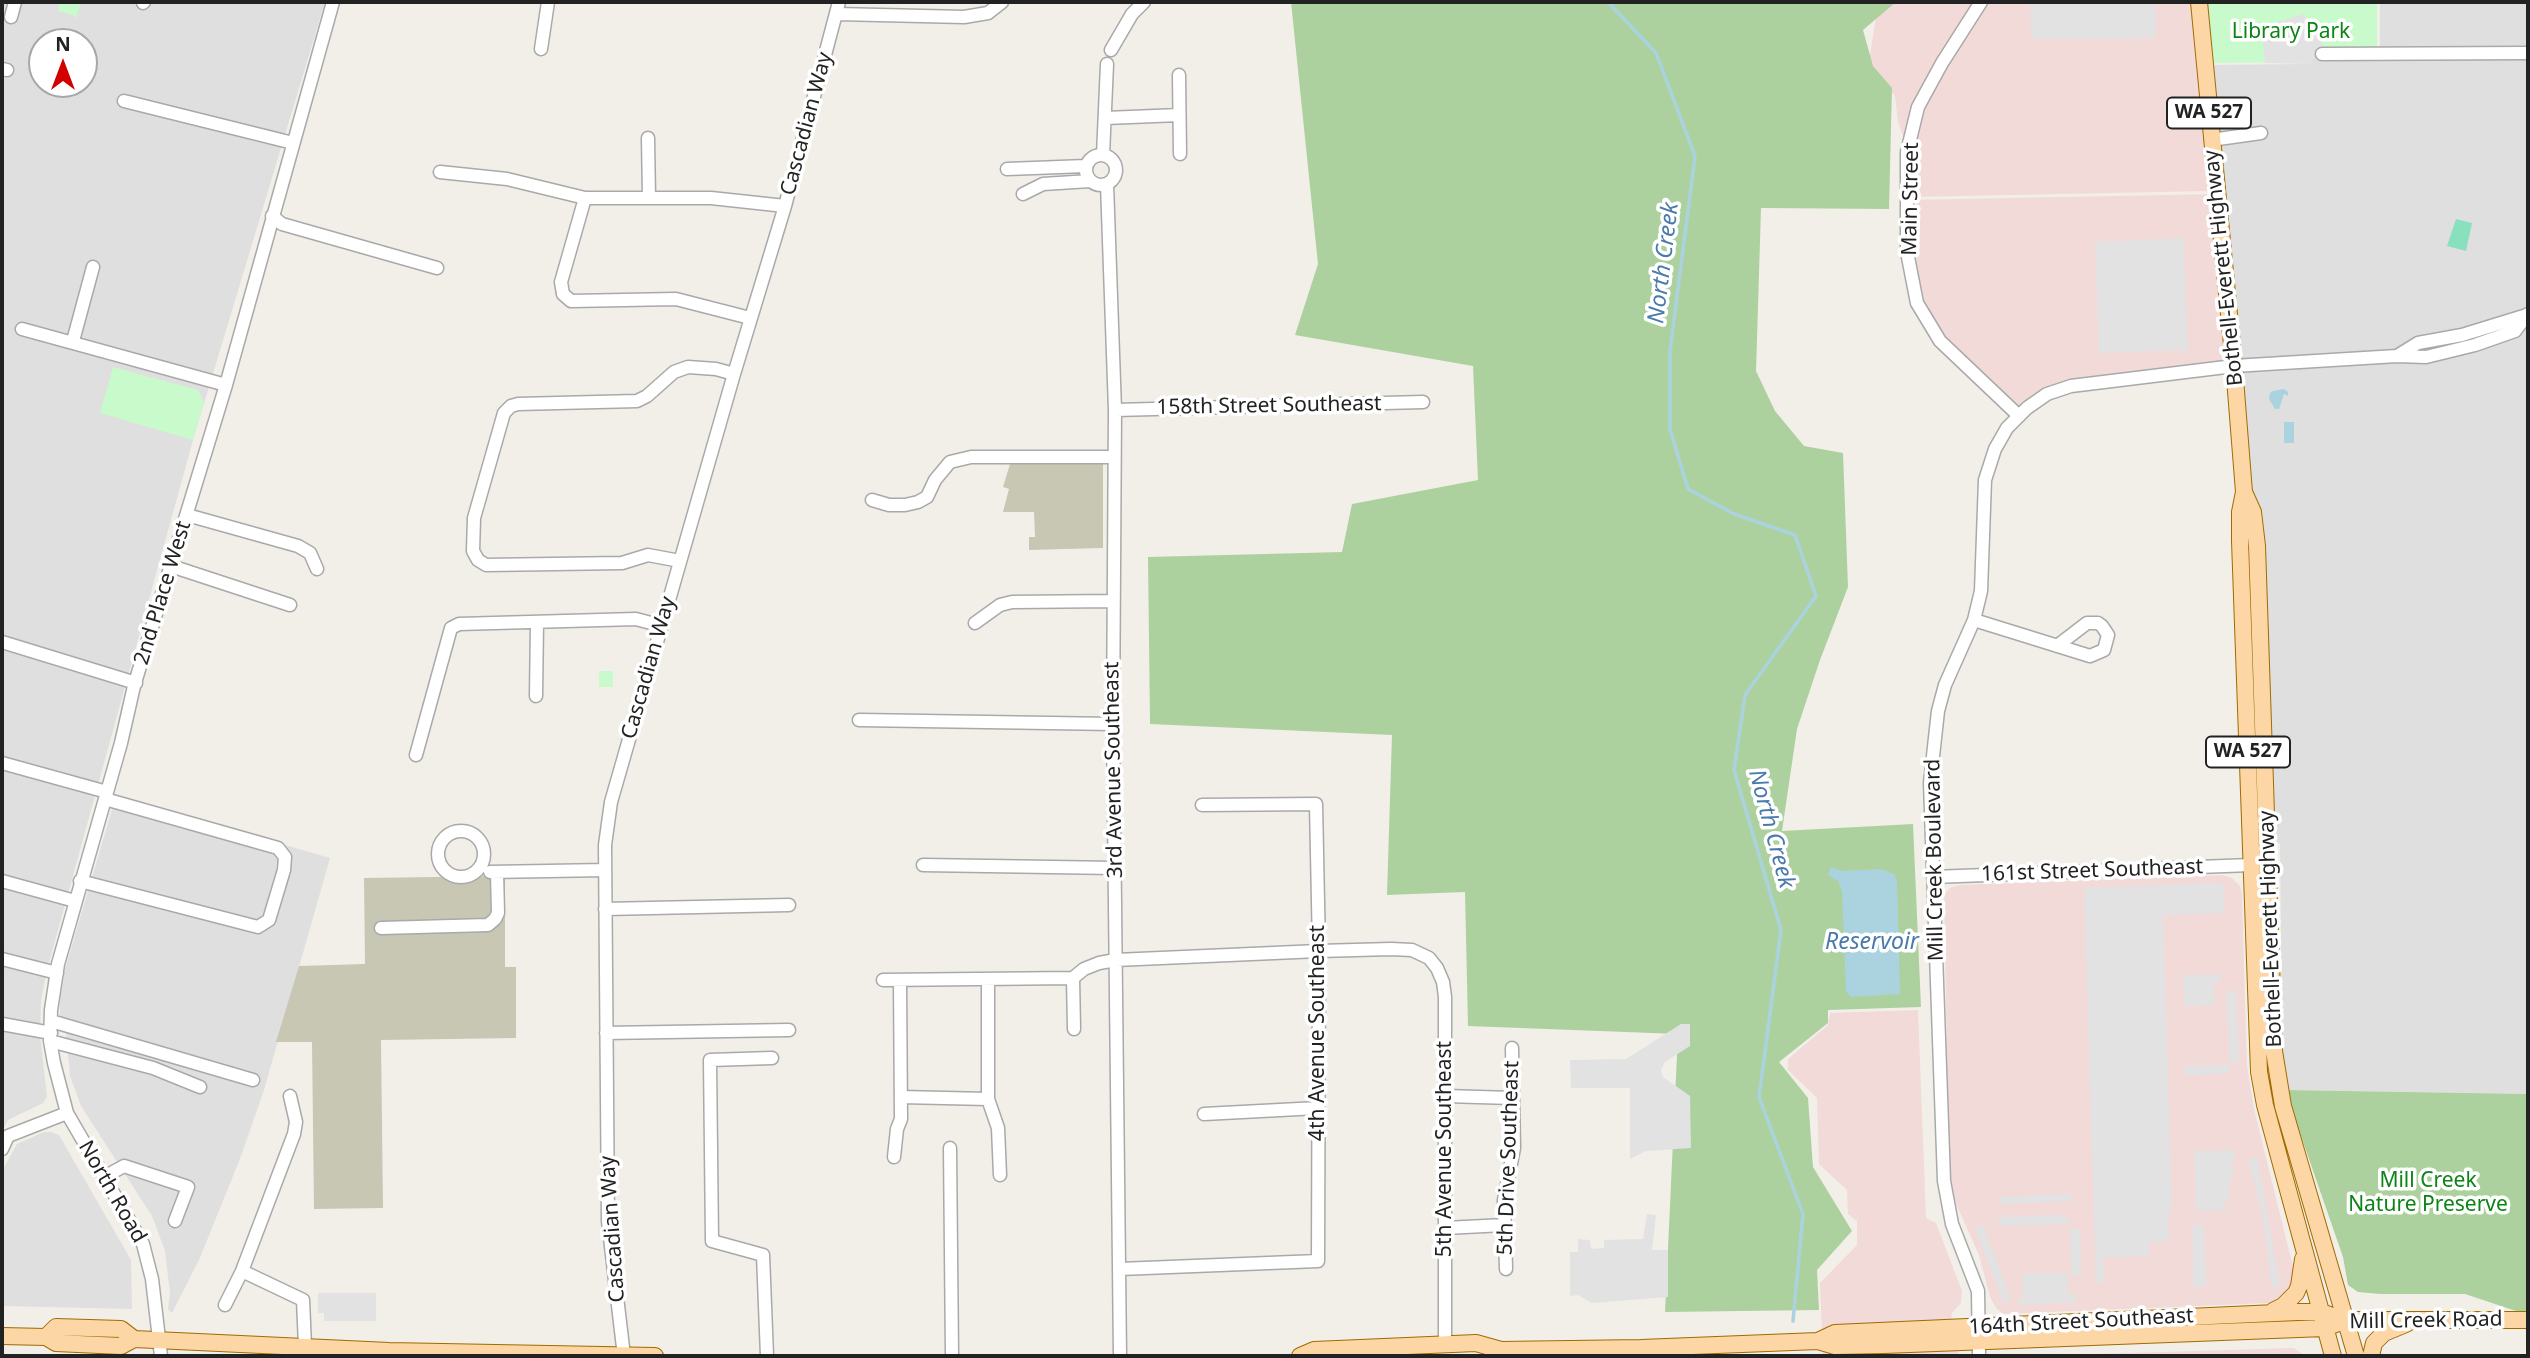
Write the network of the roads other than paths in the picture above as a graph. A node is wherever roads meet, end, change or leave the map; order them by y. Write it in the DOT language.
graph roads {
  1 [pos="15,2"];
  2 [pos="333,2"];
  3 [pos="548,2"];
  4 [pos="1002,2"];
  5 [pos="1144,2"];
  6 [pos="1980,2"];
  7 [pos="2199,2"];
  8 [pos="838,8"];
  9 [pos="11,16"];
  10 [pos="541,49"];
  11 [pos="1111,50"];
  12 [pos="2528,53"];
  13 [pos="2322,54"];
  14 [pos="1107,64"];
  15 [pos="1179,75"];
  16 [pos="124,102"];
  17 [pos="1179,115"];
  18 [pos="1106,118"];
  19 [pos="2261,133"];
  20 [pos="648,138"];
  21 [pos="2211,140"];
  22 [pos="293,143"];
  23 [pos="1180,154"];
  24 [pos="1102,155"];
  25 [pos="1086,166"];
  26 [pos="1007,169"];
  27 [pos="439,172"];
  28 [pos="1090,181"];
  29 [pos="1107,184"];
  30 [pos="1023,194"];
  31 [pos="585,198"];
  32 [pos="649,198"];
  33 [pos="785,206"];
  34 [pos="272,216"];
  35 [pos="93,267"];
  36 [pos="437,268"];
  37 [pos="2528,315"];
  38 [pos="750,318"];
  39 [pos="22,328"];
  40 [pos="73,341"];
  41 [pos="2234,366"];
  42 [pos="734,374"];
  43 [pos="226,385"];
  44 [pos="1423,402"];
  45 [pos="1115,410"];
  46 [pos="2019,416"];
  47 [pos="1114,457"];
  48 [pos="2244,492"];
  49 [pos="872,500"];
  50 [pos="187,515"];
  51 [pos="680,561"];
  52 [pos="171,566"];
  53 [pos="317,569"];
  54 [pos="1112,601"];
  55 [pos="290,605"];
  56 [pos="1974,620"];
  57 [pos="537,622"];
  58 [pos="975,623"];
  59 [pos="662,626"];
  60 [pos="2,642"];
  61 [pos="2057,646"];
  62 [pos="136,683"];
  63 [pos="536,696"];
  64 [pos="859,720"];
  65 [pos="1113,724"];
  66 [pos="416,755"];
  67 [pos="2,763"];
  68 [pos="2250,783"];
  69 [pos="106,795"];
  70 [pos="1202,805"];
  71 [pos="2268,861"];
  72 [pos="923,865"];
  73 [pos="2251,865"];
  74 [pos="1115,868"];
  75 [pos="605,870"];
  76 [pos="474,872"];
  77 [pos="498,872"];
  78 [pos="1933,877"];
  79 [pos="2,881"];
  80 [pos="80,881"];
  81 [pos="75,901"];
  82 [pos="789,905"];
  83 [pos="605,909"];
  84 [pos="381,928"];
  85 [pos="1319,951"];
  86 [pos="2,958"];
  87 [pos="2270,959"];
  88 [pos="1116,960"];
  89 [pos="57,973"];
  90 [pos="1073,978"];
  91 [pos="883,980"];
  92 [pos="988,980"];
  93 [pos="900,981"];
  94 [pos="2,1024"];
  95 [pos="1074,1029"];
  96 [pos="789,1030"];
  97 [pos="51,1032"];
  98 [pos="606,1033"];
  99 [pos="1512,1048"];
  100 [pos="772,1058"];
  101 [pos="253,1080"];
  102 [pos="201,1087"];
  103 [pos="290,1096"];
  104 [pos="1445,1096"];
  105 [pos="901,1097"];
  106 [pos="1511,1098"];
  107 [pos="988,1099"];
  108 [pos="1318,1108"];
  109 [pos="67,1113"];
  110 [pos="1205,1114"];
  111 [pos="5,1135"];
  112 [pos="950,1148"];
  113 [pos="2,1149"];
  114 [pos="894,1157"];
  115 [pos="1000,1175"];
  116 [pos="104,1177"];
  117 [pos="175,1221"];
  118 [pos="1504,1226"];
  119 [pos="1445,1228"];
  120 [pos="2304,1249"];
  121 [pos="1120,1269"];
  122 [pos="1506,1269"];
  123 [pos="242,1271"];
  124 [pos="225,1305"];
  125 [pos="2259,1314"];
  126 [pos="2431,1319"];
  127 [pos="2323,1320"];
  128 [pos="2346,1320"];
  129 [pos="2528,1320"];
  130 [pos="2,1336"];
  131 [pos="1978,1342"];
  132 [pos="1446,1345"];
  133 [pos="305,1346"];
  134 [pos="161,1348"];
  135 [pos="1501,1350"];
  136 [pos="389,1353"];
  137 [pos="624,1356"];
  138 [pos="655,1356"];
  139 [pos="767,1356"];
  140 [pos="952,1356"];
  141 [pos="1120,1356"];
  142 [pos="1300,1356"];
  143 [pos="1484,1356"];
  144 [pos="2333,1356"];
  145 [pos="2356,1356"];
  146 [pos="2371,1356"];
  1 -- 9 [label="street"];
  2 -- 22 [label="street, 2nd Place West"];
  3 -- 10 [label="street"];
  4 -- 8 [label="street"];
  5 -- 11 [label="street"];
  6 -- 46 [label="street, Main Street"];
  7 -- 21 [label="main road, Bothell-Everett Highway / WA 527"];
  8 -- 33 [label="street, Cascadian Way"];
  12 -- 13 [label="street"];
  14 -- 18 [label="street"];
  15 -- 17 [label="street"];
  16 -- 22 [label="street"];
  17 -- 18 [label="street"];
  17 -- 23 [label="street"];
  18 -- 24 [label="street"];
  19 -- 21 [label="street"];
  20 -- 32 [label="street"];
  21 -- 41 [label="main road, Bothell-Everett Highway / WA 527"];
  22 -- 34 [label="street, 2nd Place West"];
  24 -- 25 [label="street"];
  24 -- 29 [label="street"];
  25 -- 26 [label="street"];
  25 -- 28 [label="street"];
  27 -- 31 [label="street"];
  28 -- 29 [label="street"];
  28 -- 30 [label="street"];
  29 -- 45 [label="street, 3rd Avenue Southeast"];
  31 -- 32 [label="street"];
  31 -- 38 [label="street"];
  32 -- 33 [label="street"];
  33 -- 38 [label="street, Cascadian Way"];
  34 -- 36 [label="street"];
  34 -- 43 [label="street, 2nd Place West"];
  35 -- 40 [label="street"];
  37 -- 41 [label="street, Mill Creek Boulevard"];
  38 -- 42 [label="street, Cascadian Way"];
  39 -- 40 [label="street"];
  40 -- 43 [label="street"];
  41 -- 46 [label="street, Mill Creek Boulevard"];
  41 -- 48 [label="main road, Bothell-Everett Highway / WA 527"];
  42 -- 51 [label="street, Cascadian Way"];
  42 -- 51 [label="street"];
  43 -- 50 [label="street, 2nd Place West"];
  44 -- 45 [label="street, 158th Street Southeast"];
  45 -- 47 [label="street, 3rd Avenue Southeast"];
  46 -- 56 [label="street, Mill Creek Boulevard"];
  47 -- 49 [label="street"];
  47 -- 54 [label="street, 3rd Avenue Southeast"];
  48 -- 68 [label="main road, Bothell-Everett Highway / WA 527"];
  48 -- 71 [label="main road, Bothell-Everett Highway / WA 527"];
  50 -- 52 [label="street, 2nd Place West"];
  50 -- 53 [label="street"];
  51 -- 59 [label="street, Cascadian Way"];
  52 -- 55 [label="street"];
  52 -- 62 [label="street, 2nd Place West"];
  54 -- 58 [label="street"];
  54 -- 65 [label="street, 3rd Avenue Southeast"];
  56 -- 61 [label="street"];
  56 -- 78 [label="street, Mill Creek Boulevard"];
  57 -- 59 [label="street"];
  57 -- 63 [label="street"];
  57 -- 66 [label="street"];
  59 -- 75 [label="street, Cascadian Way"];
  60 -- 62 [label="street"];
  62 -- 69 [label="street, 2nd Place West"];
  64 -- 65 [label="street"];
  65 -- 74 [label="street, 3rd Avenue Southeast"];
  67 -- 69 [label="street"];
  68 -- 71 [label="main road"];
  68 -- 73 [label="main road, Bothell-Everett Highway / WA 527"];
  69 -- 80 [label="street, 2nd Place West"];
  69 -- 80 [label="street"];
  70 -- 85 [label="street, 4th Avenue Southeast"];
  71 -- 87 [label="main road, Bothell-Everett Highway / WA 527"];
  72 -- 74 [label="street"];
  73 -- 78 [label="street, 161st Street Southeast"];
  73 -- 87 [label="main road"];
  73 -- 120 [label="main road, Bothell-Everett Highway / WA 527"];
  74 -- 88 [label="street, 3rd Avenue Southeast"];
  75 -- 77 [label="street"];
  75 -- 83 [label="street, Cascadian Way"];
  76 -- 77 [label="street"];
  77 -- 84 [label="street"];
  78 -- 131 [label="street, Mill Creek Boulevard"];
  79 -- 81 [label="street"];
  80 -- 81 [label="street, 2nd Place West"];
  81 -- 89 [label="street, 2nd Place West"];
  82 -- 83 [label="street"];
  83 -- 98 [label="street, Cascadian Way"];
  85 -- 88 [label="street"];
  85 -- 104 [label="street, 5th Avenue Southeast"];
  85 -- 108 [label="street, 4th Avenue Southeast"];
  86 -- 89 [label="street"];
  87 -- 128 [label="main road, Bothell-Everett Highway / WA 527"];
  88 -- 90 [label="street"];
  88 -- 121 [label="street, 3rd Avenue Southeast"];
  89 -- 97 [label="street, 2nd Place West"];
  90 -- 92 [label="street"];
  90 -- 95 [label="street"];
  91 -- 93 [label="street"];
  92 -- 93 [label="street"];
  92 -- 107 [label="street"];
  93 -- 105 [label="street"];
  94 -- 97 [label="street"];
  96 -- 98 [label="street"];
  97 -- 101 [label="street"];
  97 -- 102 [label="street"];
  97 -- 109 [label="street, 2nd Place West"];
  98 -- 137 [label="street, Cascadian Way"];
  99 -- 106 [label="street, 5th Drive Southeast"];
  100 -- 139 [label="street"];
  103 -- 123 [label="street"];
  104 -- 106 [label="street"];
  104 -- 119 [label="street, 5th Avenue Southeast"];
  105 -- 107 [label="street"];
  105 -- 114 [label="street"];
  106 -- 118 [label="street, 5th Drive Southeast"];
  107 -- 115 [label="street"];
  108 -- 110 [label="street"];
  108 -- 121 [label="street, 4th Avenue Southeast"];
  109 -- 111 [label="street"];
  109 -- 116 [label="street, North Road"];
  111 -- 113 [label="street"];
  112 -- 140 [label="street"];
  116 -- 117 [label="street"];
  116 -- 134 [label="street, North Road"];
  118 -- 119 [label="street"];
  118 -- 122 [label="street, 5th Drive Southeast"];
  119 -- 132 [label="street, 5th Avenue Southeast"];
  120 -- 125 [label="main road"];
  120 -- 127 [label="main road, Bothell-Everett Highway / WA 527"];
  121 -- 141 [label="street, 3rd Avenue Southeast"];
  123 -- 124 [label="street"];
  123 -- 133 [label="street"];
  125 -- 127 [label="main road, 164th Street Southeast"];
  125 -- 131 [label="main road, 164th Street Southeast"];
  126 -- 128 [label="main road, Mill Creek Road"];
  126 -- 129 [label="main road, Mill Creek Road"];
  126 -- 146 [label="main road"];
  127 -- 128 [label="main road, Mill Creek Road"];
  127 -- 131 [label="main road, 164th Street Southeast"];
  127 -- 144 [label="main road, Bothell-Everett Highway / WA 527"];
  128 -- 145 [label="main road, Bothell-Everett Highway / WA 527"];
  130 -- 134 [label="main road"];
  131 -- 135 [label="main road, 164th Street Southeast"];
  132 -- 135 [label="main road, 164th Street Southeast"];
  132 -- 142 [label="main road, 164th Street Southeast"];
  133 -- 134 [label="main road"];
  133 -- 136 [label="main road"];
  135 -- 143 [label="main road, 164th Street Southeast"];
  136 -- 137 [label="main road"];
  137 -- 138 [label="main road"];
}
